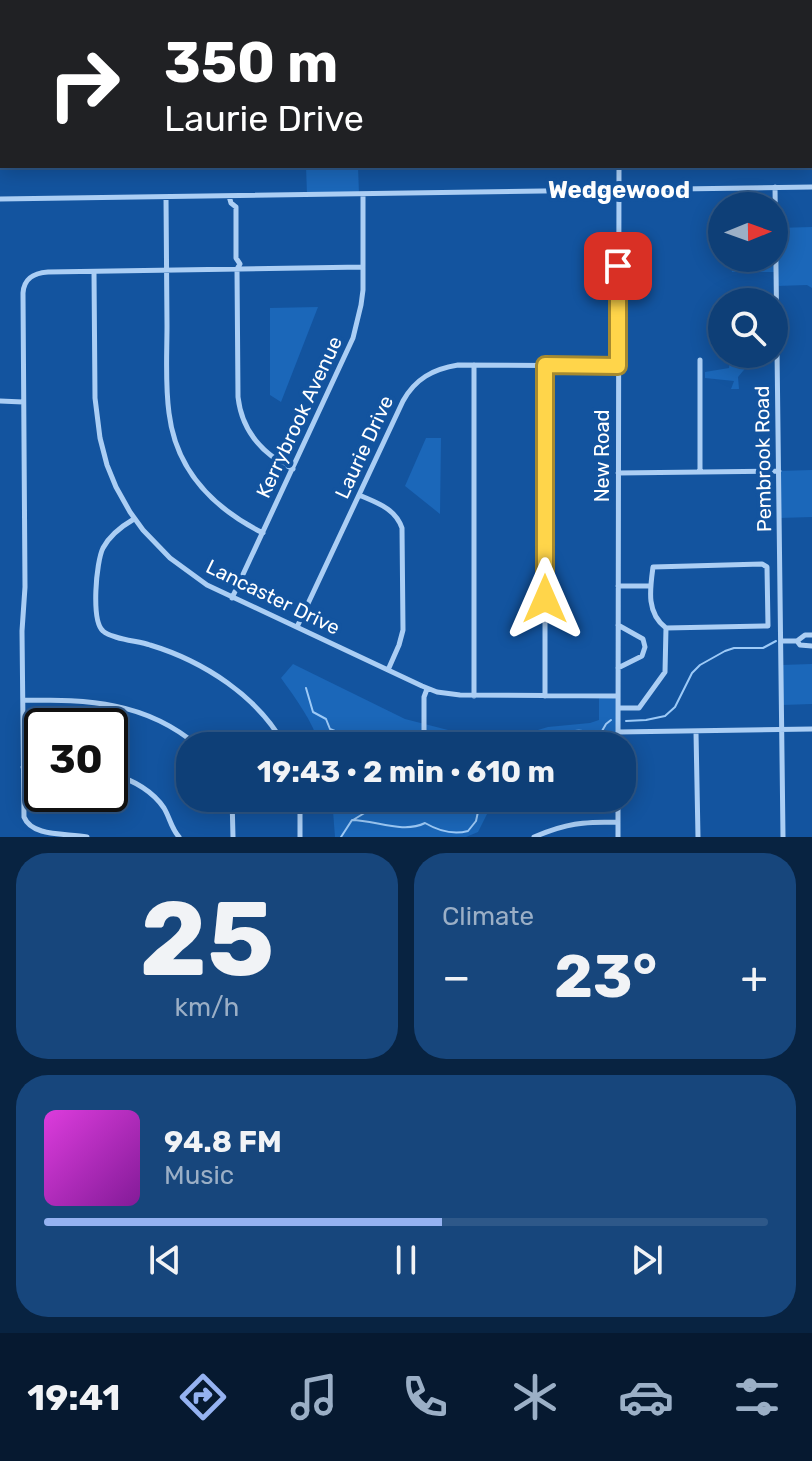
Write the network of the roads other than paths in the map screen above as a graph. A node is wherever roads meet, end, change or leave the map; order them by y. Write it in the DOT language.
graph roads {
  1 [pos="619,168"];
  2 [pos="775,187"];
  3 [pos="812,187"];
  4 [pos="619,190"];
  5 [pos="363,194"];
  6 [pos="229,196"];
  7 [pos="243,196"];
  8 [pos="166,197"];
  9 [pos="0,199"];
  10 [pos="236,207"];
  11 [pos="363,267"];
  12 [pos="237,269"];
  13 [pos="166,270"];
  14 [pos="94,272"];
  15 [pos="700,360"];
  16 [pos="474,365"];
  17 [pos="545,365"];
  18 [pos="618,366"];
  19 [pos="0,401"];
  20 [pos="23,402"];
  21 [pos="293,469"];
  22 [pos="700,471"];
  23 [pos="779,471"];
  24 [pos="618,473"];
  25 [pos="359,495"];
  26 [pos="134,519"];
  27 [pos="263,533"];
  28 [pos="780,563"];
  29 [pos="767,567"];
  30 [pos="618,586"];
  31 [pos="650,586"];
  32 [pos="232,598"];
  33 [pos="618,625"];
  34 [pos="297,628"];
  35 [pos="666,628"];
  36 [pos="812,635"];
  37 [pos="781,641"];
  38 [pos="797,641"];
  39 [pos="812,646"];
  40 [pos="618,668"];
  41 [pos="388,670"];
  42 [pos="427,689"];
  43 [pos="474,696"];
  44 [pos="545,696"];
  45 [pos="618,696"];
  46 [pos="23,700"];
  47 [pos="618,708"];
  48 [pos="812,729"];
  49 [pos="782,730"];
  50 [pos="424,731"];
  51 [pos="178,732"];
  52 [pos="277,732"];
  53 [pos="618,732"];
  54 [pos="636,732"];
  55 [pos="696,732"];
  56 [pos="23,767"];
  57 [pos="128,780"];
  58 [pos="232,812"];
  59 [pos="300,812"];
  60 [pos="618,812"];
  61 [pos="618,822"];
  62 [pos="87,837"];
  63 [pos="179,837"];
  64 [pos="233,837"];
  65 [pos="300,837"];
  66 [pos="534,837"];
  67 [pos="618,837"];
  68 [pos="698,837"];
  69 [pos="783,837"];
  1 -- 4 [label="street, New Road"];
  2 -- 3 [label="street"];
  2 -- 4 [label="street"];
  2 -- 23 [label="street, Pembrook Road"];
  4 -- 5 [label="street"];
  4 -- 18 [label="street, New Road"];
  5 -- 7 [label="street"];
  5 -- 11 [label="street, Kerrybrook Avenue"];
  6 -- 7 [label="street"];
  6 -- 8 [label="street"];
  6 -- 10 [label="street"];
  7 -- 10 [label="street"];
  8 -- 9 [label="street"];
  8 -- 13 [label="street"];
  10 -- 12 [label="street"];
  11 -- 12 [label="street"];
  11 -- 21 [label="street, Kerrybrook Avenue"];
  12 -- 13 [label="street"];
  12 -- 21 [label="street"];
  13 -- 14 [label="street"];
  13 -- 27 [label="street"];
  14 -- 20 [label="street"];
  14 -- 26 [label="street, Lancaster Drive"];
  15 -- 22 [label="street"];
  16 -- 17 [label="street, Laurie Drive"];
  16 -- 25 [label="street, Laurie Drive"];
  16 -- 43 [label="street"];
  17 -- 18 [label="street, Laurie Drive"];
  17 -- 44 [label="street"];
  18 -- 24 [label="street, New Road"];
  19 -- 20 [label="street"];
  20 -- 46 [label="street"];
  21 -- 27 [label="street, Kerrybrook Avenue"];
  22 -- 23 [label="street"];
  22 -- 24 [label="street"];
  23 -- 28 [label="street, Pembrook Road"];
  24 -- 30 [label="street, New Road"];
  25 -- 34 [label="street, Laurie Drive"];
  25 -- 41 [label="street"];
  26 -- 32 [label="street, Lancaster Drive"];
  26 -- 52 [label="street"];
  27 -- 32 [label="street, Kerrybrook Avenue"];
  28 -- 29 [label="street"];
  28 -- 37 [label="street, Pembrook Road"];
  29 -- 31 [label="street"];
  29 -- 35 [label="street"];
  30 -- 31 [label="street"];
  30 -- 33 [label="street, New Road"];
  31 -- 35 [label="street"];
  32 -- 34 [label="street, Lancaster Drive"];
  33 -- 40 [label="street, New Road"];
  33 -- 40 [label="street"];
  34 -- 41 [label="street, Lancaster Drive"];
  35 -- 47 [label="street"];
  36 -- 38 [label="street"];
  37 -- 38 [label="street"];
  37 -- 49 [label="street, Pembrook Road"];
  38 -- 39 [label="street"];
  40 -- 45 [label="street, New Road"];
  41 -- 42 [label="street, Lancaster Drive"];
  42 -- 43 [label="street, Lancaster Drive"];
  42 -- 50 [label="street"];
  43 -- 44 [label="street, Lancaster Drive"];
  44 -- 45 [label="street, Lancaster Drive"];
  45 -- 47 [label="street, New Road"];
  46 -- 51 [label="street"];
  46 -- 56 [label="street"];
  47 -- 53 [label="street, New Road"];
  48 -- 49 [label="street"];
  49 -- 55 [label="street"];
  49 -- 69 [label="street, Pembrook Road"];
  50 -- 50 [label="street"];
  54 -- 55 [label="street"];
  55 -- 68 [label="street"];
  56 -- 62 [label="street"];
  57 -- 63 [label="street"];
  58 -- 64 [label="street"];
  59 -- 65 [label="street"];
  60 -- 61 [label="street"];
  61 -- 66 [label="street"];
  61 -- 67 [label="street"];
}
